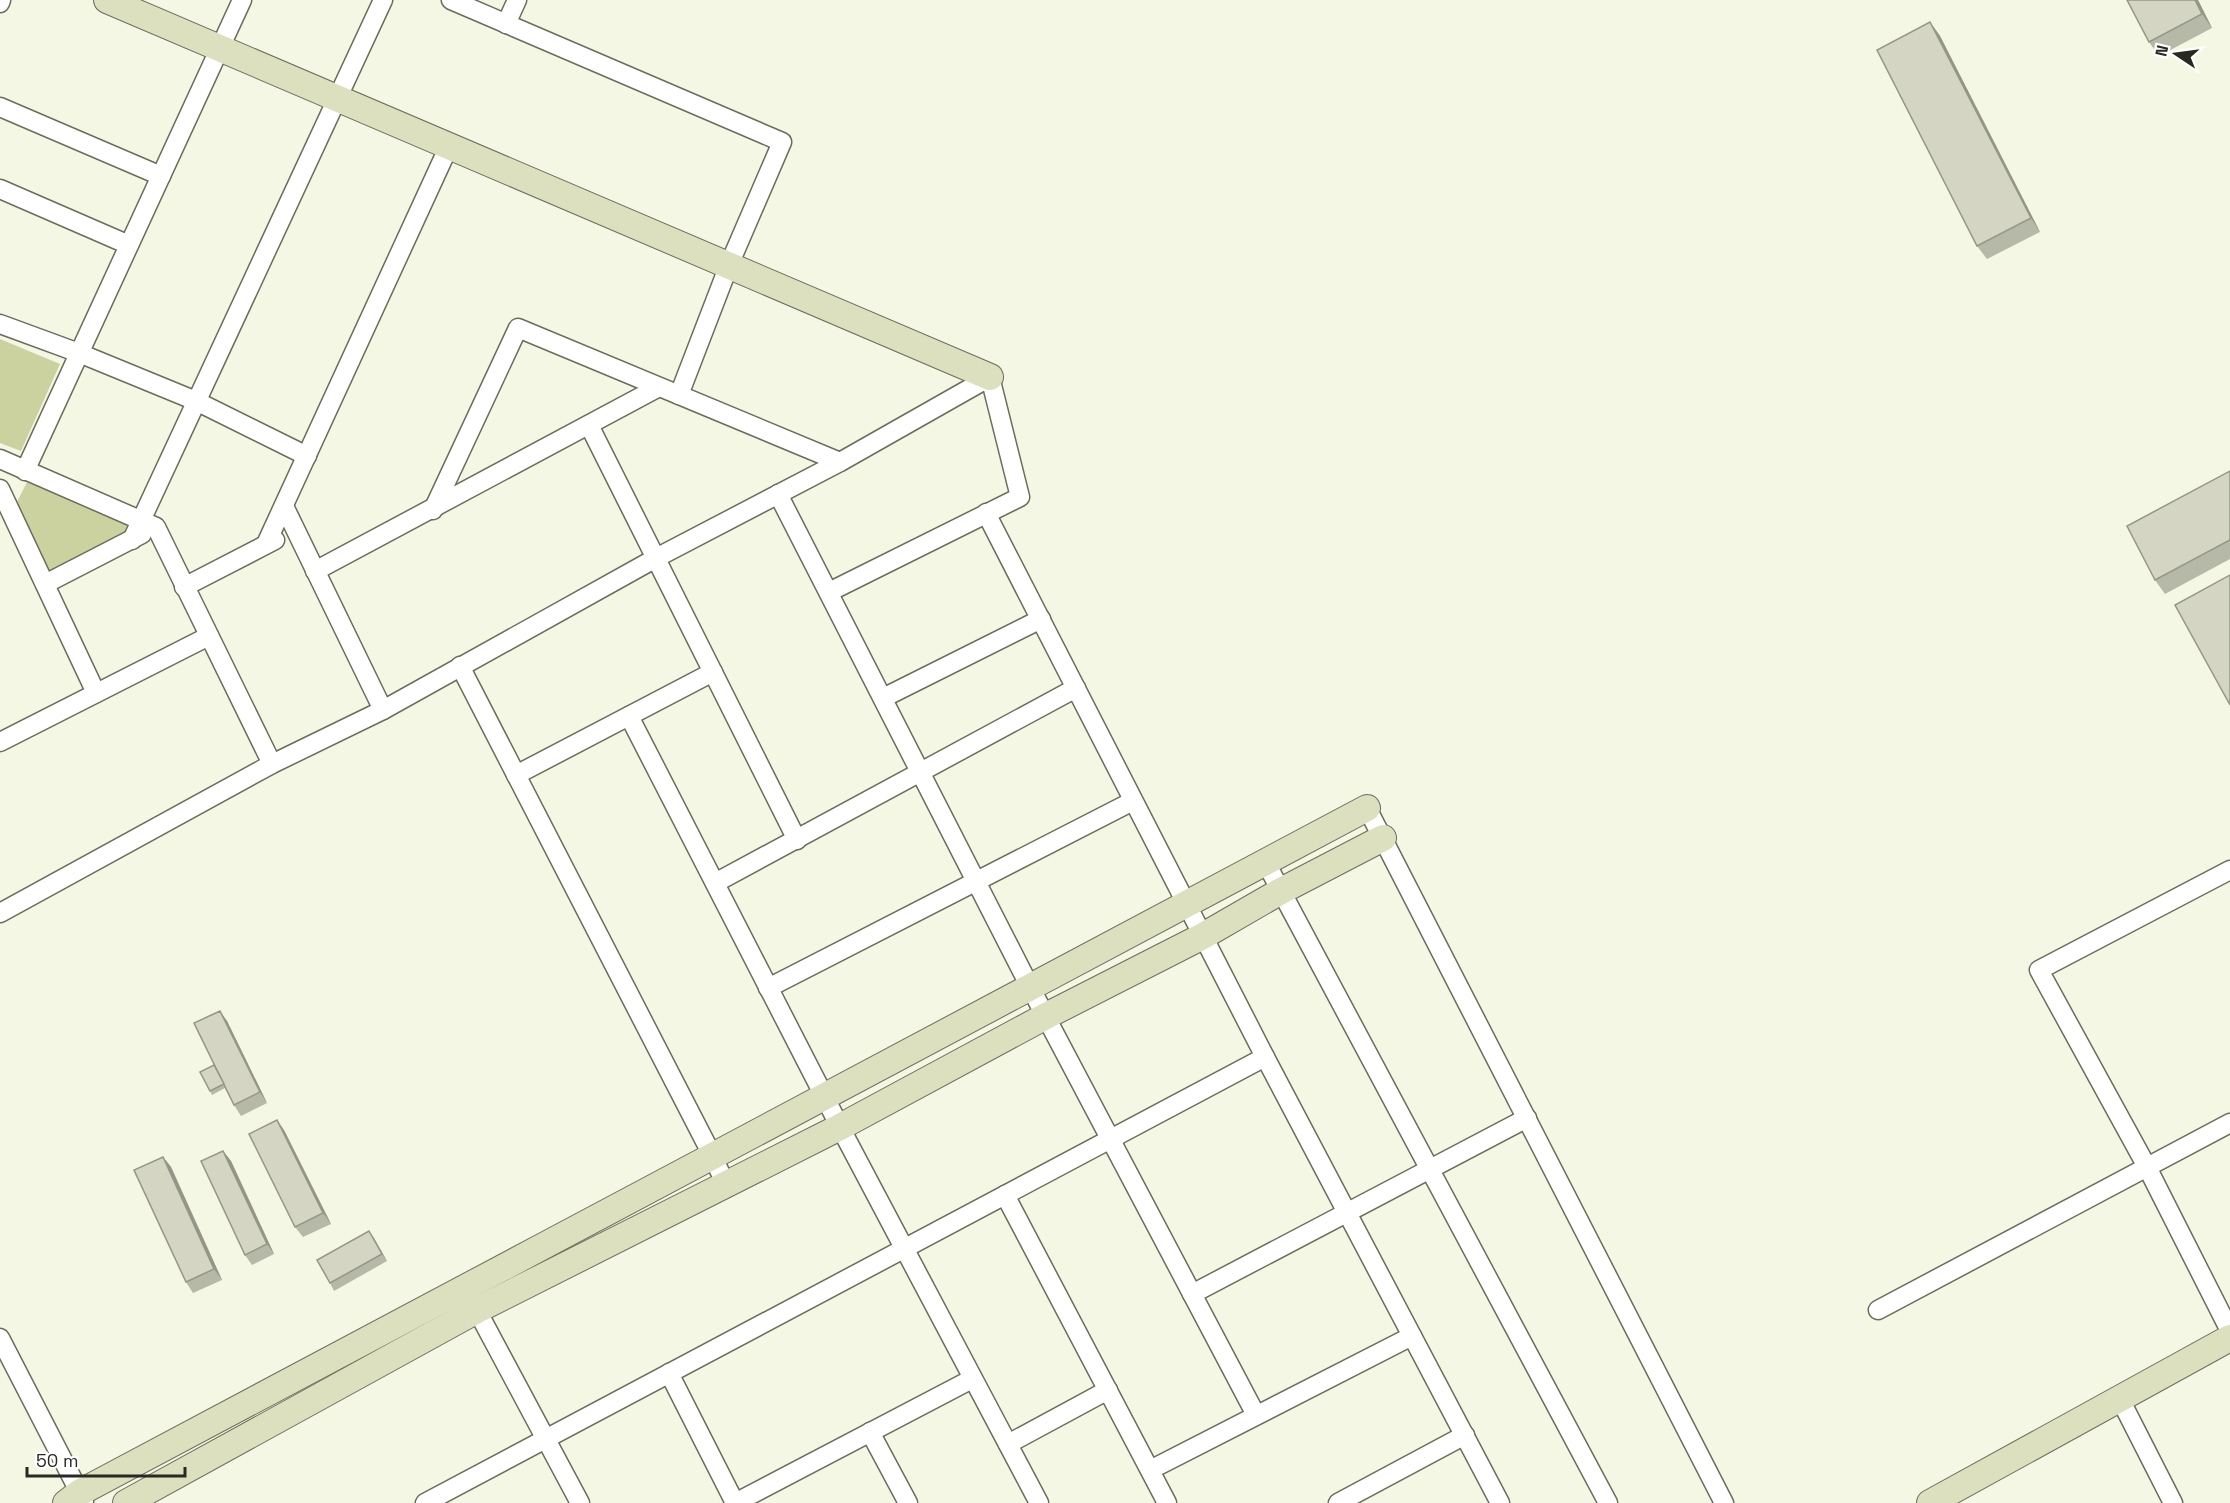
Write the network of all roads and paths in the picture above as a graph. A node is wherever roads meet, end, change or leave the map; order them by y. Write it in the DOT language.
graph roads {
  1 [pos="107,0"];
  2 [pos="242,0"];
  3 [pos="383,0"];
  4 [pos="451,0"];
  5 [pos="517,0"];
  6 [pos="506,24"];
  7 [pos="220,48"];
  8 [pos="337,98"];
  9 [pos="0,107"];
  10 [pos="449,146"];
  11 [pos="161,176"];
  12 [pos="0,189"];
  13 [pos="129,245"];
  14 [pos="729,265"];
  15 [pos="0,324"];
  16 [pos="80,352"];
  17 [pos="990,376"];
  18 [pos="659,387"];
  19 [pos="679,395"];
  20 [pos="196,401"];
  21 [pos="589,425"];
  22 [pos="307,456"];
  23 [pos="0,459"];
  24 [pos="840,462"];
  25 [pos="25,471"];
  26 [pos="0,489"];
  27 [pos="778,494"];
  28 [pos="284,506"];
  29 [pos="433,510"];
  30 [pos="986,513"];
  31 [pos="149,524"];
  32 [pos="295,530"];
  33 [pos="266,544"];
  34 [pos="656,558"];
  35 [pos="315,571"];
  36 [pos="45,584"];
  37 [pos="184,587"];
  38 [pos="829,592"];
  39 [pos="1041,619"];
  40 [pos="209,636"];
  41 [pos="460,666"];
  42 [pos="713,672"];
  43 [pos="1076,688"];
  44 [pos="96,693"];
  45 [pos="883,698"];
  46 [pos="383,710"];
  47 [pos="629,716"];
  48 [pos="0,742"];
  49 [pos="272,764"];
  50 [pos="920,772"];
  51 [pos="516,775"];
  52 [pos="1133,801"];
  53 [pos="1367,808"];
  54 [pos="1383,838"];
  55 [pos="797,840"];
  56 [pos="1265,861"];
  57 [pos="2230,870"];
  58 [pos="976,881"];
  59 [pos="715,883"];
  60 [pos="1281,891"];
  61 [pos="1185,903"];
  62 [pos="0,913"];
  63 [pos="1203,936"];
  64 [pos="1029,985"];
  65 [pos="768,988"];
  66 [pos="1046,1016"];
  67 [pos="1265,1057"];
  68 [pos="824,1095"];
  69 [pos="1527,1118"];
  70 [pos="2230,1123"];
  71 [pos="840,1127"];
  72 [pos="1110,1139"];
  73 [pos="712,1155"];
  74 [pos="2147,1167"];
  75 [pos="1430,1169"];
  76 [pos="726,1185"];
  77 [pos="1005,1195"];
  78 [pos="1348,1212"];
  79 [pos="904,1249"];
  80 [pos="1192,1294"];
  81 [pos="472,1299"];
  82 [pos="1878,1310"];
  83 [pos="2230,1331"];
  84 [pos="1412,1336"];
  85 [pos="0,1338"];
  86 [pos="2230,1338"];
  87 [pos="669,1373"];
  88 [pos="972,1379"];
  89 [pos="1108,1390"];
  90 [pos="2120,1399"];
  91 [pos="1256,1415"];
  92 [pos="870,1432"];
  93 [pos="1465,1435"];
  94 [pos="546,1439"];
  95 [pos="1008,1444"];
  96 [pos="1150,1470"];
  97 [pos="76,1500"];
  98 [pos="126,1503"];
  99 [pos="425,1503"];
  100 [pos="580,1503"];
  101 [pos="735,1503"];
  102 [pos="908,1503"];
  103 [pos="1039,1503"];
  104 [pos="1167,1503"];
  105 [pos="1338,1503"];
  106 [pos="1500,1503"];
  107 [pos="1608,1503"];
  108 [pos="1724,1503"];
  109 [pos="1930,1503"];
  110 [pos="2173,1503"];
  1 -- 7 [label="street"];
  2 -- 7 [label="street"];
  3 -- 8 [label="street"];
  4 -- 6 [label="street"];
  5 -- 6 [label="street"];
  6 -- 14 [label="street"];
  7 -- 8 [label="street"];
  7 -- 11 [label="street"];
  8 -- 10 [label="street"];
  8 -- 20 [label="street"];
  9 -- 11 [label="street"];
  10 -- 14 [label="street"];
  10 -- 22 [label="street"];
  11 -- 13 [label="street"];
  12 -- 13 [label="street"];
  13 -- 16 [label="street"];
  14 -- 17 [label="street"];
  14 -- 19 [label="street"];
  15 -- 16 [label="street"];
  16 -- 20 [label="street"];
  16 -- 25 [label="street"];
  17 -- 24 [label="street"];
  17 -- 30 [label="street"];
  18 -- 19 [label="street"];
  18 -- 21 [label="street"];
  18 -- 29 [label="street"];
  19 -- 24 [label="street"];
  20 -- 22 [label="street"];
  20 -- 31 [label="street"];
  21 -- 29 [label="street"];
  21 -- 34 [label="street"];
  22 -- 28 [label="street"];
  23 -- 25 [label="street"];
  24 -- 27 [label="street"];
  25 -- 31 [label="street"];
  26 -- 36 [label="street"];
  27 -- 34 [label="street"];
  27 -- 38 [label="street"];
  28 -- 32 [label="street"];
  28 -- 33 [label="street"];
  29 -- 35 [label="street"];
  30 -- 38 [label="street"];
  30 -- 39 [label="street"];
  31 -- 36 [label="street"];
  31 -- 37 [label="street"];
  32 -- 33 [label="street"];
  32 -- 35 [label="street"];
  33 -- 37 [label="street"];
  34 -- 41 [label="street"];
  34 -- 42 [label="street"];
  35 -- 46 [label="street"];
  36 -- 44 [label="street"];
  37 -- 40 [label="street"];
  38 -- 45 [label="street"];
  39 -- 43 [label="street"];
  39 -- 45 [label="street"];
  40 -- 44 [label="street"];
  40 -- 49 [label="street"];
  41 -- 46 [label="street"];
  41 -- 51 [label="street"];
  42 -- 47 [label="street"];
  42 -- 55 [label="street"];
  43 -- 50 [label="street"];
  43 -- 52 [label="street"];
  44 -- 48 [label="street"];
  45 -- 50 [label="street"];
  46 -- 49 [label="street"];
  47 -- 51 [label="street"];
  47 -- 59 [label="street"];
  49 -- 62 [label="street"];
  50 -- 55 [label="street"];
  50 -- 58 [label="street"];
  51 -- 73 [label="street"];
  52 -- 58 [label="street"];
  52 -- 61 [label="street"];
  53 -- 54 [label="street"];
  53 -- 56 [label="street"];
  54 -- 60 [label="street"];
  54 -- 69 [label="street"];
  55 -- 59 [label="street"];
  56 -- 60 [label="street"];
  56 -- 61 [label="street"];
  57 -- 74 [label="street"];
  58 -- 64 [label="street"];
  58 -- 65 [label="street"];
  59 -- 65 [label="street"];
  60 -- 63 [label="street"];
  60 -- 75 [label="street"];
  61 -- 63 [label="street"];
  61 -- 64 [label="street"];
  63 -- 66 [label="street"];
  63 -- 67 [label="street"];
  64 -- 66 [label="street"];
  64 -- 68 [label="street"];
  65 -- 68 [label="street"];
  66 -- 71 [label="street"];
  66 -- 72 [label="street"];
  67 -- 72 [label="street"];
  67 -- 78 [label="street"];
  68 -- 71 [label="street"];
  68 -- 73 [label="street"];
  69 -- 75 [label="street"];
  69 -- 108 [label="street"];
  70 -- 74 [label="street"];
  71 -- 76 [label="street"];
  71 -- 79 [label="street"];
  72 -- 77 [label="street"];
  72 -- 80 [label="street"];
  73 -- 76 [label="street"];
  73 -- 81 [label="street"];
  74 -- 82 [label="street"];
  74 -- 83 [label="street"];
  75 -- 78 [label="street"];
  75 -- 107 [label="street"];
  76 -- 81 [label="street"];
  77 -- 79 [label="street"];
  77 -- 89 [label="street"];
  78 -- 80 [label="street"];
  78 -- 84 [label="street"];
  79 -- 87 [label="street"];
  79 -- 88 [label="street"];
  80 -- 91 [label="street"];
  81 -- 94 [label="street"];
  81 -- 97 [label="street"];
  81 -- 98 [label="street"];
  84 -- 91 [label="street"];
  84 -- 93 [label="street"];
  85 -- 97 [label="street"];
  86 -- 90 [label="street"];
  87 -- 94 [label="street"];
  87 -- 101 [label="street"];
  88 -- 92 [label="street"];
  88 -- 95 [label="street"];
  89 -- 95 [label="street"];
  89 -- 96 [label="street"];
  90 -- 109 [label="street"];
  90 -- 110 [label="street"];
  91 -- 96 [label="street"];
  92 -- 101 [label="street"];
  92 -- 102 [label="street"];
  93 -- 105 [label="street"];
  93 -- 106 [label="street"];
  94 -- 99 [label="street"];
  94 -- 100 [label="street"];
  95 -- 103 [label="street"];
  96 -- 104 [label="street"];
}
